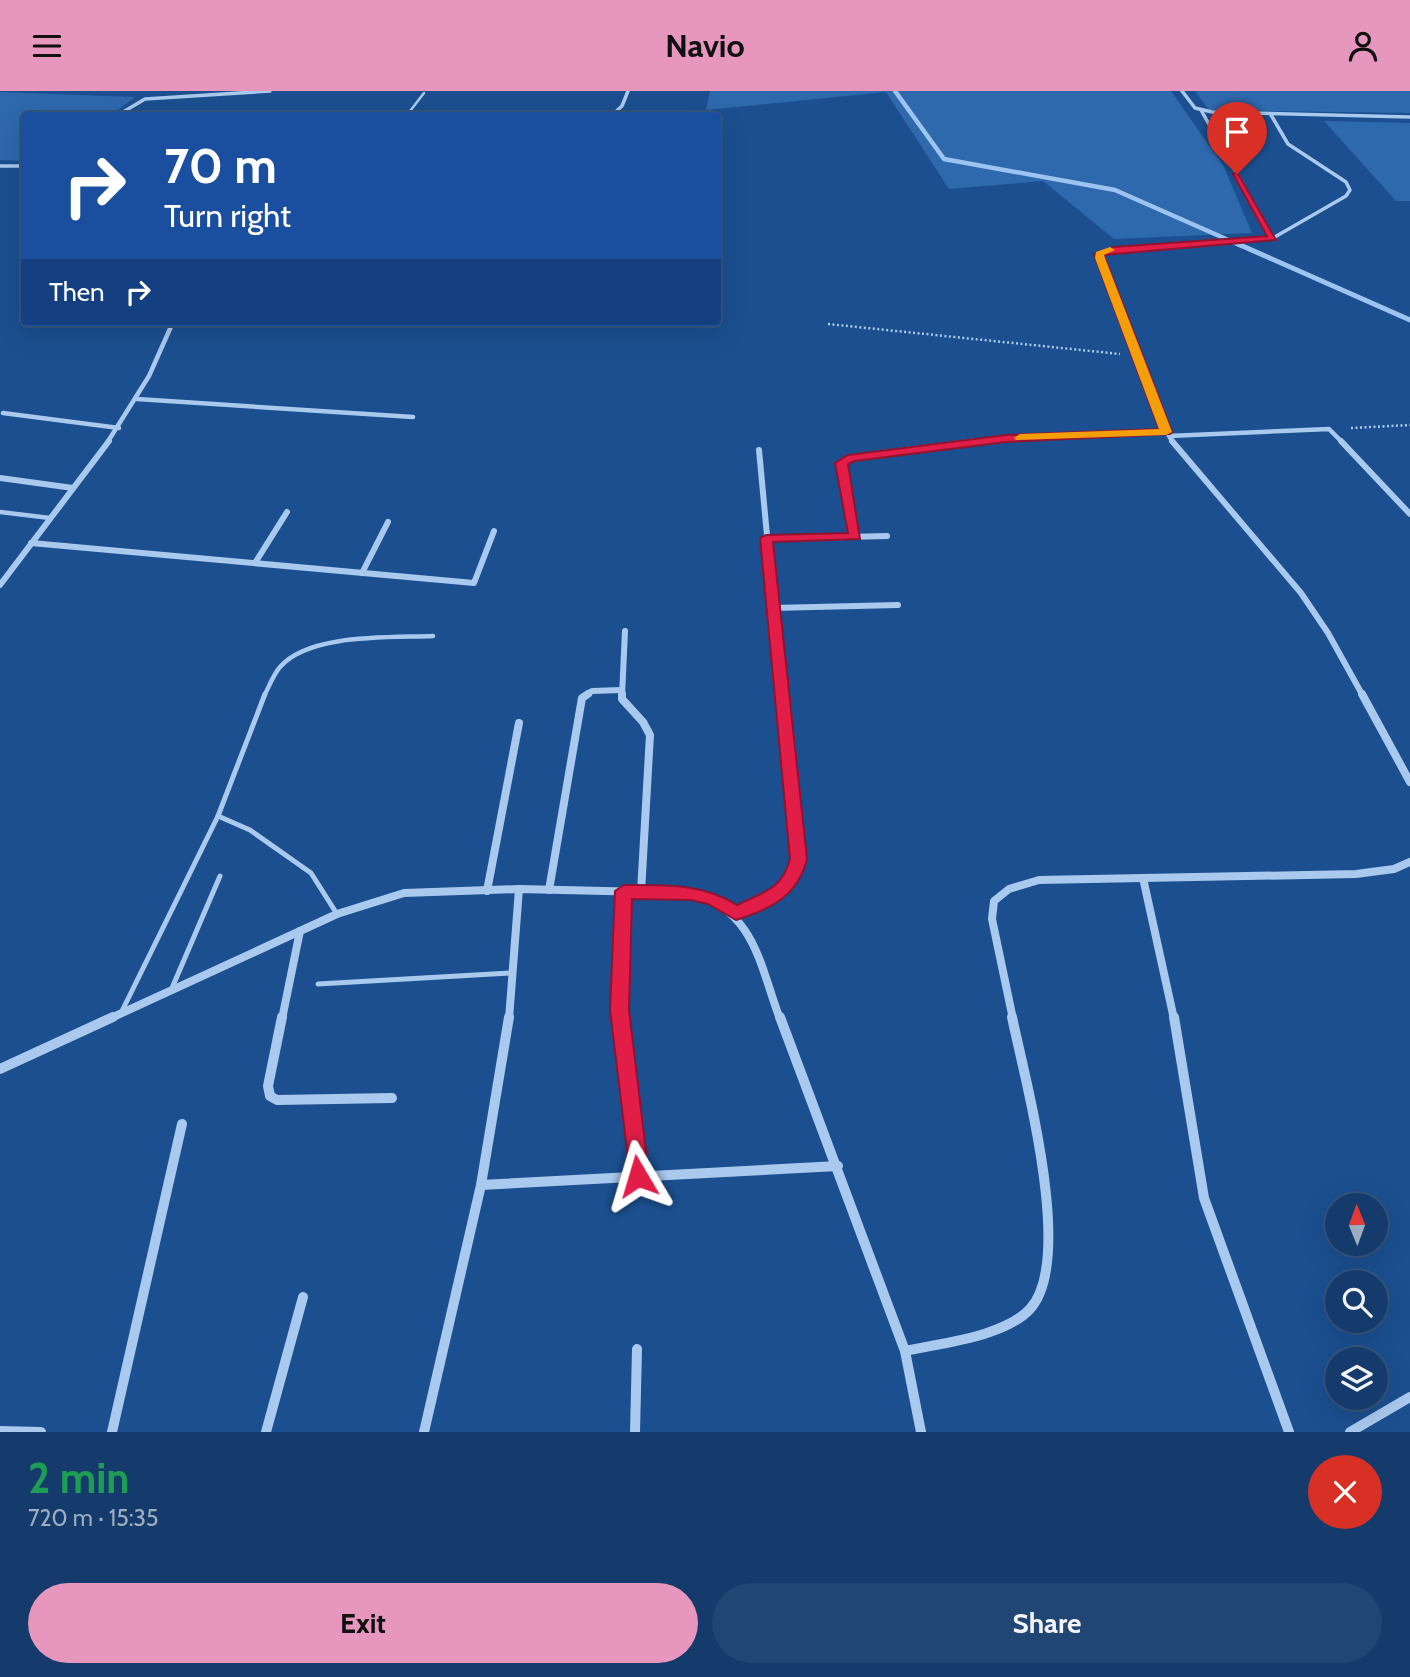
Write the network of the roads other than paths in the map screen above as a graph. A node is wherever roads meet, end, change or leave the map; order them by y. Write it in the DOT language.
graph roads {
  1 [pos="270,91"];
  2 [pos="628,91"];
  3 [pos="1182,91"];
  4 [pos="424,93"];
  5 [pos="1201,110"];
  6 [pos="123,112"];
  7 [pos="409,112"];
  8 [pos="615,112"];
  9 [pos="1271,115"];
  10 [pos="1410,117"];
  11 [pos="0,166"];
  12 [pos="21,166"];
  13 [pos="1273,238"];
  14 [pos="171,326"];
  15 [pos="136,399"];
  16 [pos="3,413"];
  17 [pos="413,417"];
  18 [pos="119,428"];
  19 [pos="1168,434"];
  20 [pos="759,450"];
  21 [pos="0,478"];
  22 [pos="74,488"];
  23 [pos="0,512"];
  24 [pos="287,512"];
  25 [pos="1410,514"];
  26 [pos="50,518"];
  27 [pos="388,522"];
  28 [pos="494,531"];
  29 [pos="856,536"];
  30 [pos="887,536"];
  31 [pos="766,538"];
  32 [pos="31,543"];
  33 [pos="256,563"];
  34 [pos="362,573"];
  35 [pos="0,585"];
  36 [pos="898,605"];
  37 [pos="772,608"];
  38 [pos="625,632"];
  39 [pos="433,636"];
  40 [pos="621,690"];
  41 [pos="519,723"];
  42 [pos="1410,782"];
  43 [pos="218,816"];
  44 [pos="1410,862"];
  45 [pos="220,876"];
  46 [pos="1143,878"];
  47 [pos="519,889"];
  48 [pos="549,890"];
  49 [pos="487,891"];
  50 [pos="624,891"];
  51 [pos="641,892"];
  52 [pos="736,913"];
  53 [pos="337,914"];
  54 [pos="300,931"];
  55 [pos="512,973"];
  56 [pos="318,984"];
  57 [pos="173,988"];
  58 [pos="122,1011"];
  59 [pos="0,1069"];
  60 [pos="392,1098"];
  61 [pos="183,1124"];
  62 [pos="838,1165"];
  63 [pos="638,1176"];
  64 [pos="481,1185"];
  65 [pos="303,1297"];
  66 [pos="637,1349"];
  67 [pos="905,1351"];
  68 [pos="1410,1397"];
  69 [pos="0,1431"];
  70 [pos="41,1432"];
  71 [pos="112,1432"];
  72 [pos="266,1432"];
  73 [pos="424,1432"];
  74 [pos="635,1432"];
  75 [pos="922,1432"];
  76 [pos="1289,1432"];
  77 [pos="1350,1432"];
  1 -- 6 [label="street"];
  2 -- 8 [label="street"];
  3 -- 5 [label="street"];
  4 -- 7 [label="lane"];
  5 -- 9 [label="street"];
  5 -- 13 [label="street"];
  9 -- 10 [label="street"];
  9 -- 13 [label="street"];
  11 -- 12 [label="street"];
  13 -- 19 [label="street"];
  14 -- 15 [label="street"];
  15 -- 17 [label="street"];
  15 -- 18 [label="street"];
  16 -- 18 [label="street"];
  18 -- 22 [label="street"];
  19 -- 25 [label="street"];
  19 -- 29 [label="street"];
  19 -- 42 [label="street"];
  20 -- 31 [label="street"];
  21 -- 22 [label="street"];
  22 -- 26 [label="street"];
  23 -- 26 [label="lane"];
  24 -- 33 [label="street"];
  26 -- 32 [label="street"];
  27 -- 34 [label="street"];
  28 -- 34 [label="street"];
  29 -- 30 [label="street"];
  29 -- 31 [label="street"];
  31 -- 37 [label="street"];
  32 -- 33 [label="street"];
  32 -- 35 [label="street"];
  33 -- 34 [label="street"];
  36 -- 37 [label="street"];
  37 -- 52 [label="street"];
  38 -- 40 [label="street"];
  39 -- 43 [label="lane"];
  40 -- 48 [label="street"];
  40 -- 51 [label="street"];
  41 -- 49 [label="street"];
  43 -- 53 [label="lane"];
  43 -- 58 [label="lane"];
  44 -- 46 [label="street"];
  45 -- 57 [label="lane"];
  46 -- 67 [label="street"];
  46 -- 76 [label="street"];
  47 -- 48 [label="street"];
  47 -- 49 [label="street"];
  47 -- 55 [label="street"];
  48 -- 50 [label="street"];
  49 -- 53 [label="street"];
  50 -- 51 [label="street"];
  50 -- 63 [label="street"];
  51 -- 52 [label="street"];
  52 -- 62 [label="street"];
  53 -- 54 [label="street"];
  54 -- 57 [label="street"];
  54 -- 60 [label="street"];
  55 -- 56 [label="lane"];
  55 -- 64 [label="street"];
  57 -- 58 [label="street"];
  58 -- 59 [label="street"];
  61 -- 71 [label="street"];
  62 -- 63 [label="street"];
  62 -- 67 [label="street"];
  63 -- 64 [label="street"];
  64 -- 73 [label="street"];
  65 -- 72 [label="street"];
  66 -- 74 [label="street"];
  67 -- 75 [label="street"];
  68 -- 77 [label="street"];
  69 -- 70 [label="street"];
}
